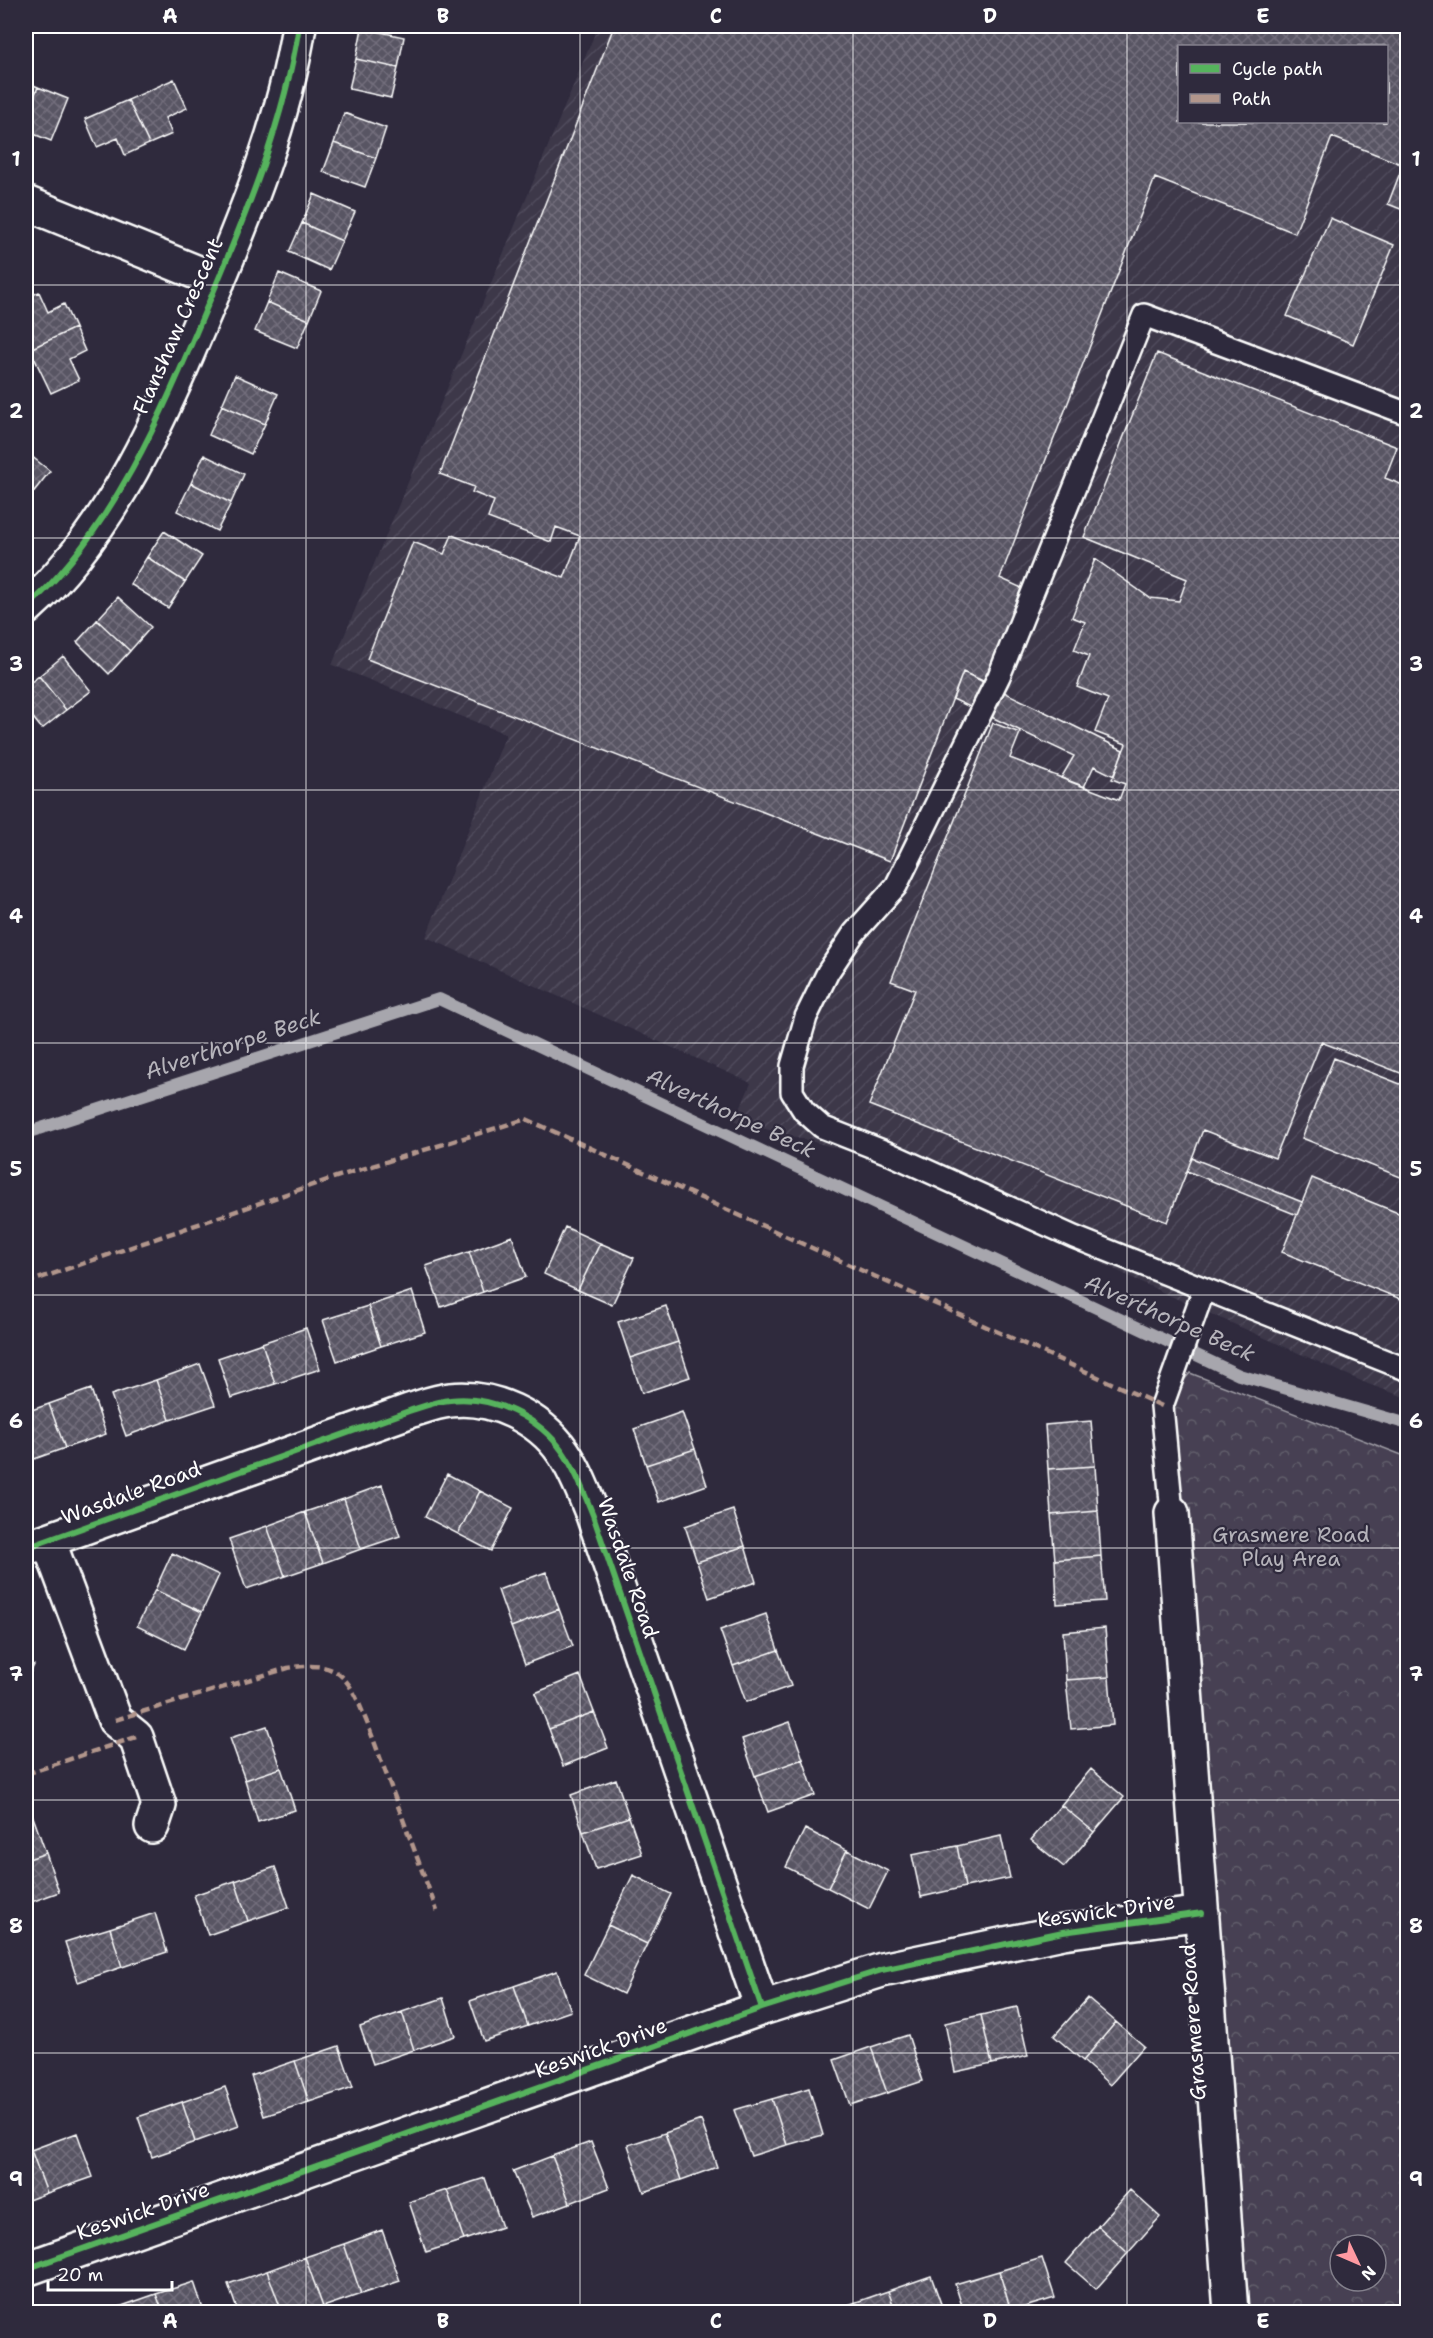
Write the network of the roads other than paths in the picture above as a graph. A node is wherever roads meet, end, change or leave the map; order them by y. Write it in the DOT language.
graph roads {
  1 [pos="298,26"];
  2 [pos="26,203"];
  3 [pos="218,281"];
  4 [pos="1407,414"];
  5 [pos="26,608"];
  6 [pos="1204,1289"];
  7 [pos="1407,1370"];
  8 [pos="1172,1513"];
  9 [pos="37,1544"];
  10 [pos="152,1826"];
  11 [pos="1202,1913"];
  12 [pos="762,2008"];
  13 [pos="26,2269"];
  14 [pos="1232,2313"];
  1 -- 3 [label="street, Flanshaw Crescent"];
  2 -- 3 [label="street"];
  3 -- 5 [label="street, Flanshaw Crescent"];
  4 -- 6 [label="lane"];
  6 -- 7 [label="lane"];
  6 -- 8 [label="lane"];
  8 -- 11 [label="street, Grasmere Road"];
  9 -- 10 [label="street"];
  9 -- 12 [label="street, Wasdale Road"];
  11 -- 12 [label="street, Keswick Drive"];
  11 -- 14 [label="street, Grasmere Road"];
  12 -- 13 [label="street, Keswick Drive"];
}
